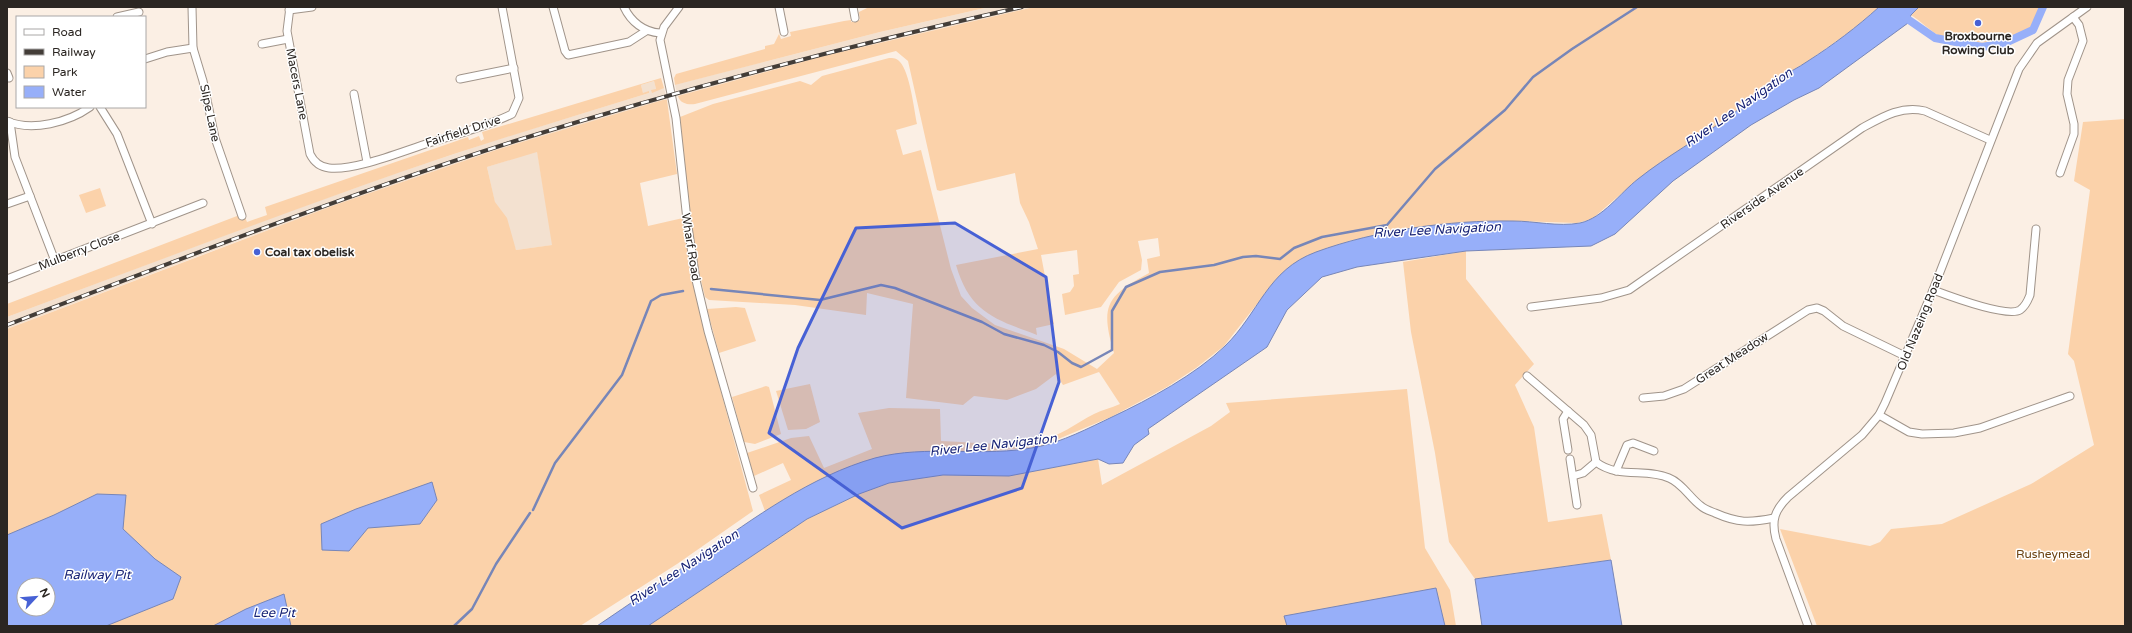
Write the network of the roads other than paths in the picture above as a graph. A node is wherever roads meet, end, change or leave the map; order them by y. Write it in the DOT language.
graph roads {
  1 [pos="192,7"];
  2 [pos="312,7"];
  3 [pos="502,7"];
  4 [pos="553,7"];
  5 [pos="624,7"];
  6 [pos="679,7"];
  7 [pos="779,7"];
  8 [pos="853,7"];
  9 [pos="2087,7"];
  10 [pos="290,8"];
  11 [pos="139,12"];
  12 [pos="121,16"];
  13 [pos="2073,17"];
  14 [pos="855,18"];
  15 [pos="646,31"];
  16 [pos="784,32"];
  17 [pos="660,33"];
  18 [pos="288,39"];
  19 [pos="262,44"];
  20 [pos="193,48"];
  21 [pos="146,59"];
  22 [pos="514,68"];
  23 [pos="460,79"];
  24 [pos="354,94"];
  25 [pos="88,108"];
  26 [pos="101,108"];
  27 [pos="9,122"];
  28 [pos="1990,140"];
  29 [pos="314,161"];
  30 [pos="368,162"];
  31 [pos="2060,173"];
  32 [pos="30,196"];
  33 [pos="203,203"];
  34 [pos="7,204"];
  35 [pos="242,216"];
  36 [pos="152,224"];
  37 [pos="2036,229"];
  38 [pos="55,261"];
  39 [pos="7,279"];
  40 [pos="1933,290"];
  41 [pos="1532,307"];
  42 [pos="1905,356"];
  43 [pos="1527,376"];
  44 [pos="2070,396"];
  45 [pos="1643,398"];
  46 [pos="1568,411"];
  47 [pos="1879,415"];
  48 [pos="1568,450"];
  49 [pos="1654,451"];
  50 [pos="1570,459"];
  51 [pos="1596,462"];
  52 [pos="1616,471"];
  53 [pos="1574,476"];
  54 [pos="753,488"];
  55 [pos="1577,505"];
  56 [pos="1774,518"];
  57 [pos="1808,626"];
  1 -- 20 [label="street, Slipe Lane"];
  2 -- 10 [label="street"];
  3 -- 22 [label="street, Fairfield Drive"];
  4 -- 15 [label="street"];
  5 -- 15 [label="street"];
  6 -- 17 [label="street"];
  7 -- 16 [label="street"];
  8 -- 14 [label="street"];
  9 -- 13 [label="street, Old Nazeing Road"];
  10 -- 18 [label="street, Macers Lane"];
  11 -- 12 [label="street"];
  13 -- 28 [label="street, Old Nazeing Road"];
  13 -- 31 [label="street"];
  15 -- 17 [label="street"];
  17 -- 54 [label="street, Wharf Road"];
  18 -- 19 [label="street"];
  18 -- 29 [label="street, Macers Lane"];
  20 -- 21 [label="street"];
  20 -- 35 [label="street, Slipe Lane"];
  22 -- 23 [label="street"];
  22 -- 30 [label="street, Fairfield Drive"];
  24 -- 30 [label="street"];
  25 -- 27 [label="street"];
  26 -- 36 [label="street"];
  27 -- 32 [label="street"];
  28 -- 40 [label="street, Old Nazeing Road"];
  28 -- 41 [label="street, Riverside Avenue"];
  29 -- 30 [label="street, Fairfield Drive"];
  32 -- 34 [label="street"];
  32 -- 38 [label="street"];
  33 -- 36 [label="street, Mulberry Close"];
  36 -- 38 [label="street, Mulberry Close"];
  37 -- 40 [label="street"];
  38 -- 39 [label="street, Mulberry Close"];
  40 -- 42 [label="street, Old Nazeing Road"];
  42 -- 45 [label="street, Great Meadow"];
  42 -- 47 [label="street, Old Nazeing Road"];
  43 -- 46 [label="street"];
  44 -- 47 [label="street"];
  46 -- 48 [label="street"];
  46 -- 51 [label="street"];
  47 -- 56 [label="street, Old Nazeing Road"];
  49 -- 52 [label="street"];
  50 -- 53 [label="street"];
  51 -- 52 [label="street"];
  51 -- 53 [label="street"];
  52 -- 56 [label="street"];
  53 -- 55 [label="street"];
  56 -- 57 [label="street"];
}
